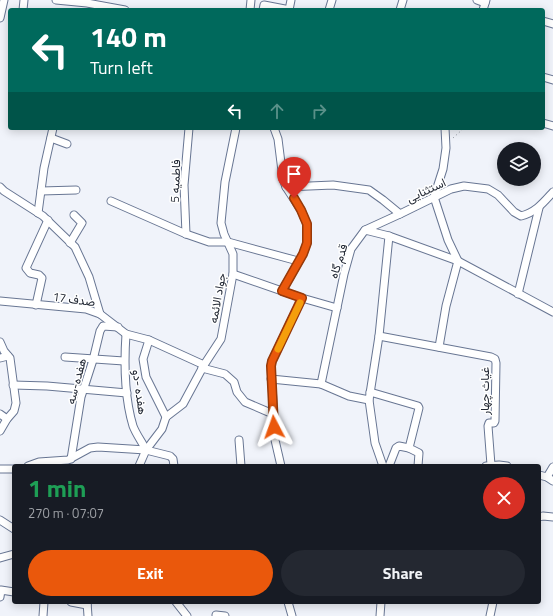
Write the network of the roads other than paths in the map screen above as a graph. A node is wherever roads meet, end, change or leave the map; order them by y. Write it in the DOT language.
graph roads {
  1 [pos="4,0"];
  2 [pos="56,0"];
  3 [pos="477,0"];
  4 [pos="84,4"];
  5 [pos="485,6"];
  6 [pos="109,8"];
  7 [pos="263,8"];
  8 [pos="279,8"];
  9 [pos="0,18"];
  10 [pos="53,130"];
  11 [pos="190,130"];
  12 [pos="236,130"];
  13 [pos="275,130"];
  14 [pos="445,130"];
  15 [pos="51,138"];
  16 [pos="68,144"];
  17 [pos="286,187"];
  18 [pos="76,190"];
  19 [pos="41,191"];
  20 [pos="1,192"];
  21 [pos="553,192"];
  22 [pos="434,197"];
  23 [pos="111,201"];
  24 [pos="539,208"];
  25 [pos="38,213"];
  26 [pos="400,214"];
  27 [pos="74,215"];
  28 [pos="48,220"];
  29 [pos="365,230"];
  30 [pos="186,234"];
  31 [pos="389,236"];
  32 [pos="228,242"];
  33 [pos="70,243"];
  34 [pos="298,261"];
  35 [pos="458,261"];
  36 [pos="233,274"];
  37 [pos="282,291"];
  38 [pos="518,294"];
  39 [pos="302,298"];
  40 [pos="0,301"];
  41 [pos="36,304"];
  42 [pos="337,308"];
  43 [pos="553,312"];
  44 [pos="100,314"];
  45 [pos="118,327"];
  46 [pos="126,334"];
  47 [pos="379,336"];
  48 [pos="149,340"];
  49 [pos="0,342"];
  50 [pos="439,347"];
  51 [pos="8,356"];
  52 [pos="65,357"];
  53 [pos="0,358"];
  54 [pos="93,360"];
  55 [pos="124,361"];
  56 [pos="203,366"];
  57 [pos="271,379"];
  58 [pos="322,384"];
  59 [pos="14,385"];
  60 [pos="84,390"];
  61 [pos="127,392"];
  62 [pos="369,396"];
  63 [pos="0,414"];
  64 [pos="273,414"];
  65 [pos="166,416"];
  66 [pos="7,419"];
  67 [pos="0,431"];
  68 [pos="239,440"];
  69 [pos="409,448"];
  70 [pos="146,450"];
  71 [pos="71,459"];
  72 [pos="34,464"];
  73 [pos="140,464"];
  74 [pos="173,464"];
  75 [pos="241,464"];
  76 [pos="281,464"];
  77 [pos="382,464"];
  78 [pos="391,464"];
  79 [pos="418,464"];
  80 [pos="488,464"];
  81 [pos="553,467"];
  82 [pos="0,469"];
  83 [pos="12,469"];
  84 [pos="546,478"];
  85 [pos="541,516"];
  86 [pos="553,517"];
  87 [pos="0,520"];
  88 [pos="12,528"];
  89 [pos="12,555"];
  90 [pos="1,558"];
  91 [pos="12,592"];
  92 [pos="0,594"];
  93 [pos="44,604"];
  94 [pos="87,604"];
  95 [pos="178,604"];
  96 [pos="289,604"];
  97 [pos="381,604"];
  98 [pos="491,604"];
  99 [pos="216,615"];
  100 [pos="43,616"];
  101 [pos="88,616"];
  102 [pos="187,616"];
  103 [pos="225,616"];
  104 [pos="292,616"];
  105 [pos="380,616"];
  106 [pos="490,616"];
  1 -- 9 [label="street"];
  2 -- 4 [label="street"];
  3 -- 5 [label="street"];
  4 -- 6 [label="street"];
  7 -- 8 [label="street"];
  10 -- 15 [label="street"];
  11 -- 30 [label="street, فاطمیه 5"];
  12 -- 32 [label="street, جواد الائمه"];
  13 -- 17 [label="street"];
  14 -- 22 [label="street"];
  15 -- 16 [label="street"];
  15 -- 19 [label="street"];
  17 -- 26 [label="street"];
  17 -- 34 [label="street"];
  18 -- 19 [label="street"];
  19 -- 25 [label="street"];
  20 -- 25 [label="street"];
  21 -- 24 [label="street, استثنایی"];
  22 -- 24 [label="street, استثنایی"];
  22 -- 26 [label="street, استثنایی"];
  22 -- 35 [label="street"];
  23 -- 30 [label="street"];
  24 -- 38 [label="street"];
  25 -- 28 [label="street"];
  26 -- 29 [label="street, استثنایی"];
  27 -- 33 [label="street"];
  28 -- 33 [label="street"];
  28 -- 41 [label="street"];
  29 -- 31 [label="street"];
  29 -- 42 [label="street, قدم گاه"];
  30 -- 32 [label="street"];
  31 -- 35 [label="street"];
  31 -- 47 [label="street"];
  32 -- 34 [label="street"];
  32 -- 36 [label="street, جواد الائمه"];
  33 -- 44 [label="street"];
  34 -- 37 [label="street"];
  35 -- 38 [label="street"];
  35 -- 50 [label="street"];
  36 -- 37 [label="street"];
  36 -- 56 [label="street, جواد الائمه"];
  37 -- 39 [label="street"];
  38 -- 43 [label="street"];
  39 -- 42 [label="street"];
  39 -- 57 [label="street"];
  40 -- 41 [label="street, صدف 17"];
  41 -- 44 [label="street, صدف 17"];
  42 -- 58 [label="street, قدم گاه"];
  44 -- 45 [label="street, صدف 17"];
  45 -- 46 [label="street, صدف 17"];
  45 -- 54 [label="street, هفده-سه"];
  46 -- 48 [label="street, صدف 17"];
  46 -- 55 [label="street, هفده -دو"];
  47 -- 50 [label="street"];
  47 -- 62 [label="street"];
  48 -- 56 [label="street, صدف 17"];
  48 -- 65 [label="street"];
  49 -- 51 [label="street"];
  50 -- 80 [label="street, غیاث چهار"];
  51 -- 53 [label="street"];
  51 -- 59 [label="street"];
  52 -- 54 [label="street"];
  54 -- 55 [label="street"];
  54 -- 60 [label="street, هفده-سه"];
  55 -- 61 [label="street, هفده -دو"];
  56 -- 64 [label="street, صدف 17"];
  56 -- 65 [label="street, جواد الائمه"];
  57 -- 58 [label="street"];
  57 -- 64 [label="street"];
  58 -- 62 [label="street"];
  59 -- 60 [label="street"];
  59 -- 66 [label="street"];
  60 -- 61 [label="street"];
  60 -- 71 [label="street, هفده-سه"];
  61 -- 70 [label="street, هفده -دو"];
  62 -- 69 [label="street"];
  62 -- 77 [label="street"];
  63 -- 66 [label="street"];
  64 -- 76 [label="street"];
  65 -- 70 [label="street"];
  66 -- 67 [label="street"];
  68 -- 75 [label="street"];
  69 -- 78 [label="street"];
  69 -- 79 [label="street"];
  70 -- 71 [label="street"];
  70 -- 73 [label="street"];
  70 -- 74 [label="street"];
  71 -- 72 [label="street"];
  81 -- 84 [label="street"];
  82 -- 83 [label="street"];
  85 -- 86 [label="street"];
  87 -- 88 [label="street"];
  89 -- 90 [label="street"];
  91 -- 92 [label="street"];
  93 -- 100 [label="street"];
  94 -- 101 [label="street"];
  95 -- 102 [label="street"];
  96 -- 104 [label="street"];
  97 -- 105 [label="street"];
  98 -- 106 [label="street"];
  99 -- 103 [label="street"];
}
